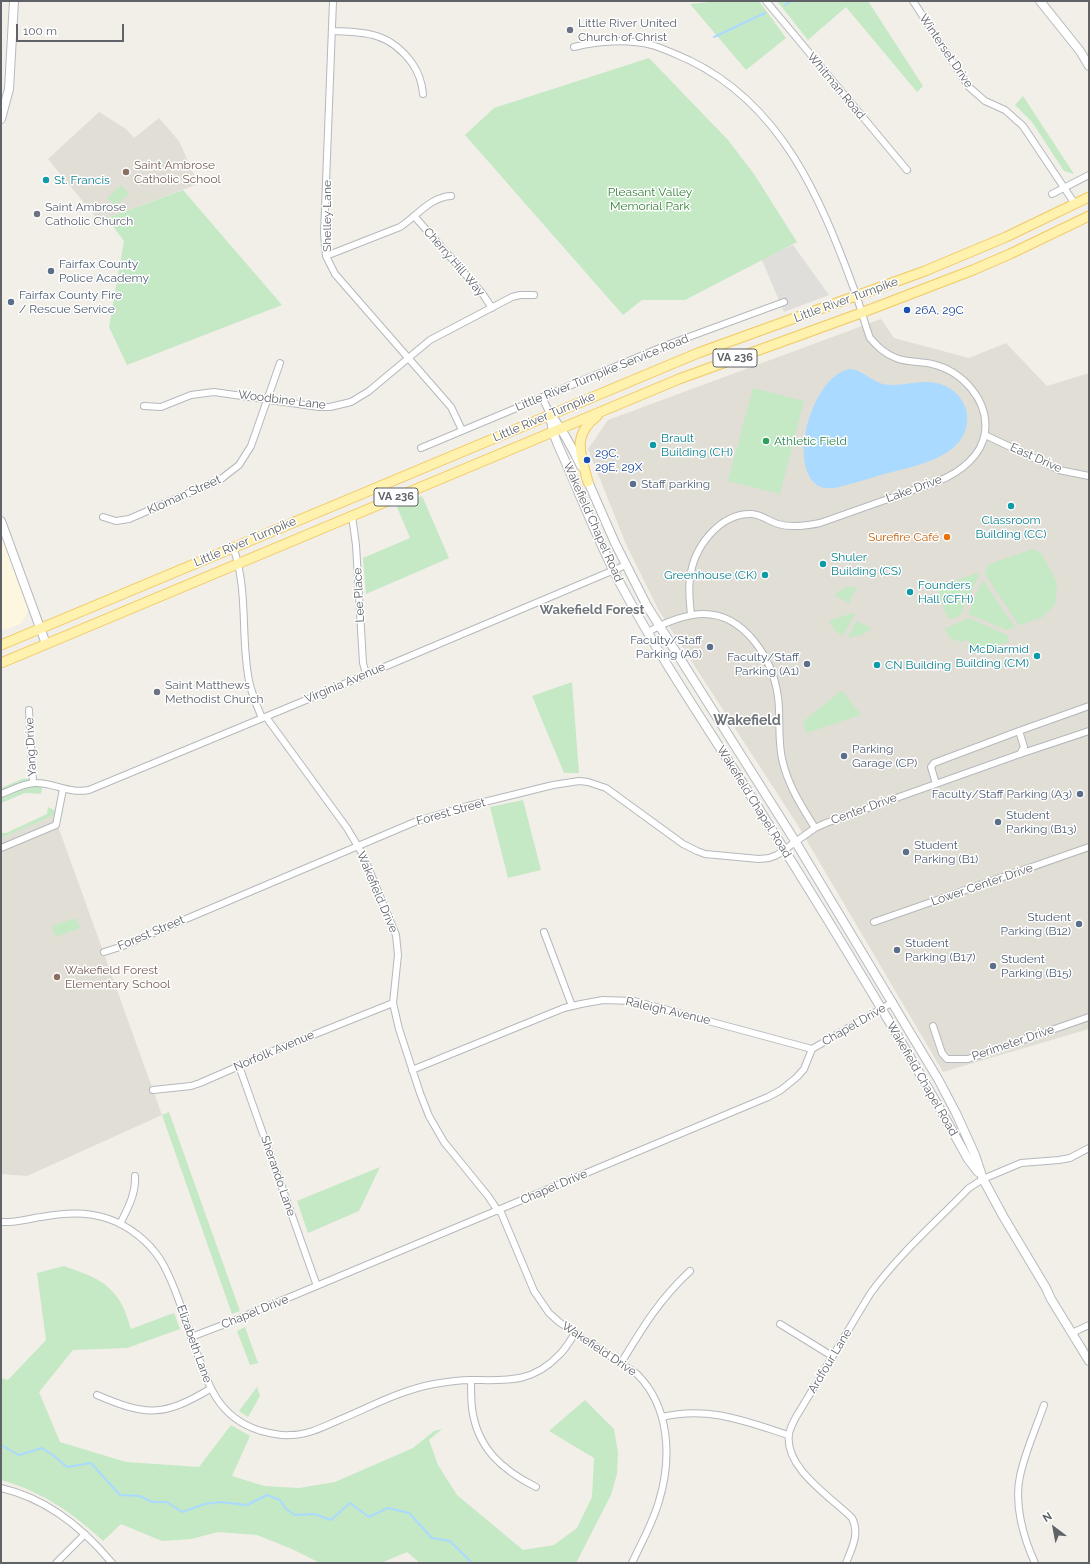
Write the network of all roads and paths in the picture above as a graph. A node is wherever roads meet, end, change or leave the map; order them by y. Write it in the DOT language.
graph roads {
  1 [pos="14,1"];
  2 [pos="333,1"];
  3 [pos="766,1"];
  4 [pos="913,1"];
  5 [pos="1040,1"];
  6 [pos="332,31"];
  7 [pos="574,47"];
  8 [pos="1080,51"];
  9 [pos="1089,59"];
  10 [pos="1089,66"];
  11 [pos="423,94"];
  12 [pos="1,119"];
  13 [pos="907,170"];
  14 [pos="1089,175"];
  15 [pos="1064,188"];
  16 [pos="1052,194"];
  17 [pos="451,196"];
  18 [pos="1089,197"];
  19 [pos="1075,204"];
  20 [pos="1089,216"];
  21 [pos="415,217"];
  22 [pos="326,256"];
  23 [pos="534,295"];
  24 [pos="856,296"];
  25 [pos="784,302"];
  26 [pos="492,308"];
  27 [pos="861,313"];
  28 [pos="408,357"];
  29 [pos="280,363"];
  30 [pos="542,397"];
  31 [pos="267,400"];
  32 [pos="144,406"];
  33 [pos="610,407"];
  34 [pos="550,414"];
  35 [pos="462,430"];
  36 [pos="557,430"];
  37 [pos="985,436"];
  38 [pos="421,448"];
  39 [pos="1089,476"];
  40 [pos="588,482"];
  41 [pos="352,516"];
  42 [pos="103,517"];
  43 [pos="1,520"];
  44 [pos="233,547"];
  45 [pos="239,563"];
  46 [pos="626,565"];
  47 [pos="614,570"];
  48 [pos="691,615"];
  49 [pos="660,626"];
  50 [pos="40,628"];
  51 [pos="648,632"];
  52 [pos="1,644"];
  53 [pos="46,644"];
  54 [pos="1,663"];
  55 [pos="366,674"];
  56 [pos="1089,706"];
  57 [pos="29,710"];
  58 [pos="264,717"];
  59 [pos="1018,731"];
  60 [pos="1089,731"];
  61 [pos="1020,754"];
  62 [pos="33,783"];
  63 [pos="936,784"];
  64 [pos="63,789"];
  65 [pos="1,794"];
  66 [pos="815,828"];
  67 [pos="795,842"];
  68 [pos="357,846"];
  69 [pos="1089,847"];
  70 [pos="1,848"];
  71 [pos="784,850"];
  72 [pos="874,922"];
  73 [pos="544,932"];
  74 [pos="104,952"];
  75 [pos="893,1002"];
  76 [pos="393,1003"];
  77 [pos="572,1006"];
  78 [pos="881,1009"];
  79 [pos="1089,1017"];
  80 [pos="933,1026"];
  81 [pos="812,1049"];
  82 [pos="239,1066"];
  83 [pos="412,1070"];
  84 [pos="153,1090"];
  85 [pos="1089,1148"];
  86 [pos="135,1176"];
  87 [pos="983,1178"];
  88 [pos="499,1210"];
  89 [pos="1,1222"];
  90 [pos="120,1224"];
  91 [pos="690,1271"];
  92 [pos="317,1286"];
  93 [pos="780,1324"];
  94 [pos="1089,1325"];
  95 [pos="575,1333"];
  96 [pos="1072,1333"];
  97 [pos="191,1337"];
  98 [pos="832,1356"];
  99 [pos="1089,1361"];
  100 [pos="621,1363"];
  101 [pos="471,1380"];
  102 [pos="210,1389"];
  103 [pos="97,1395"];
  104 [pos="1044,1405"];
  105 [pos="662,1417"];
  106 [pos="788,1435"];
  107 [pos="536,1487"];
  108 [pos="1,1488"];
  109 [pos="85,1534"];
  110 [pos="56,1563"];
  111 [pos="112,1563"];
  112 [pos="632,1563"];
  113 [pos="846,1563"];
  114 [pos="1035,1563"];
  1 -- 12 [label="main road"];
  2 -- 6 [label="street, Shelley Lane"];
  3 -- 13 [label="street, Whitman Road"];
  4 -- 15 [label="street, Winterset Drive"];
  5 -- 8 [label="main road"];
  6 -- 11 [label="street"];
  6 -- 22 [label="street, Shelley Lane"];
  7 -- 24 [label="street"];
  8 -- 9 [label="main road"];
  8 -- 10 [label="main road"];
  14 -- 15 [label="street"];
  15 -- 16 [label="street"];
  15 -- 19 [label="street, Winterset Drive"];
  17 -- 21 [label="street"];
  18 -- 19 [label="main road, Little River Turnpike / VA 236"];
  19 -- 24 [label="main road, Little River Turnpike / VA 236"];
  20 -- 27 [label="main road, Little River Turnpike / VA 236"];
  21 -- 22 [label="street"];
  21 -- 26 [label="street, Cherry Hill Way"];
  22 -- 28 [label="street, Shelley Lane"];
  23 -- 26 [label="street, Woodbine Lane"];
  24 -- 27 [label="street"];
  24 -- 34 [label="main road, Little River Turnpike / VA 236"];
  25 -- 30 [label="street, Little River Turnpike Service Road"];
  26 -- 28 [label="street, Woodbine Lane"];
  27 -- 33 [label="main road, Little River Turnpike / VA 236"];
  27 -- 37 [label="street"];
  28 -- 31 [label="street, Woodbine Lane"];
  28 -- 35 [label="street, Shelley Lane"];
  29 -- 31 [label="street, Kloman Street"];
  30 -- 34 [label="street, Wakefield Chapel Road"];
  30 -- 35 [label="street, Little River Turnpike Service Road"];
  31 -- 32 [label="street, Woodbine Lane"];
  31 -- 42 [label="street, Kloman Street"];
  33 -- 36 [label="main road, Little River Turnpike / VA 236"];
  33 -- 40 [label="main road"];
  34 -- 36 [label="main road, Wakefield Chapel Road"];
  34 -- 44 [label="main road, Little River Turnpike / VA 236"];
  35 -- 38 [label="street, Little River Turnpike Service Road"];
  36 -- 40 [label="main road, Wakefield Chapel Road"];
  36 -- 41 [label="main road, Little River Turnpike / VA 236"];
  36 -- 47 [label="main road, Wakefield Chapel Road"];
  37 -- 39 [label="street, East Drive"];
  37 -- 48 [label="street, Lake Drive"];
  40 -- 46 [label="main road, Wakefield Chapel Road"];
  41 -- 45 [label="main road, Little River Turnpike / VA 236"];
  41 -- 55 [label="street, Lee Place"];
  43 -- 50 [label="main road"];
  44 -- 45 [label="street, Wakefield Drive"];
  44 -- 50 [label="main road, Little River Turnpike / VA 236"];
  45 -- 53 [label="main road, Little River Turnpike / VA 236"];
  45 -- 58 [label="street, Wakefield Drive"];
  46 -- 47 [label="street, Virginia Avenue"];
  46 -- 49 [label="main road, Wakefield Chapel Road"];
  47 -- 51 [label="main road, Wakefield Chapel Road"];
  47 -- 55 [label="street, Virginia Avenue"];
  48 -- 49 [label="street"];
  48 -- 66 [label="street"];
  49 -- 51 [label="street"];
  49 -- 67 [label="main road, Wakefield Chapel Road"];
  50 -- 52 [label="main road, Little River Turnpike / VA 236"];
  50 -- 53 [label="main road"];
  51 -- 71 [label="main road, Wakefield Chapel Road"];
  53 -- 54 [label="main road, Little River Turnpike / VA 236"];
  55 -- 58 [label="street, Virginia Avenue"];
  56 -- 59 [label="street"];
  57 -- 62 [label="street, Yang Drive"];
  58 -- 64 [label="street, Virginia Avenue"];
  58 -- 68 [label="street, Wakefield Drive"];
  59 -- 61 [label="street"];
  59 -- 63 [label="street"];
  60 -- 61 [label="street, Center Drive"];
  61 -- 63 [label="street, Center Drive"];
  62 -- 64 [label="street, Virginia Avenue"];
  62 -- 65 [label="street"];
  63 -- 66 [label="street, Center Drive"];
  64 -- 70 [label="street"];
  66 -- 67 [label="street, Center Drive"];
  67 -- 71 [label="street, Forest Street"];
  67 -- 75 [label="main road, Wakefield Chapel Road"];
  68 -- 71 [label="street, Forest Street"];
  68 -- 74 [label="street, Forest Street"];
  68 -- 76 [label="street, Wakefield Drive"];
  69 -- 72 [label="street, Lower Center Drive"];
  71 -- 78 [label="main road, Wakefield Chapel Road"];
  73 -- 77 [label="street"];
  75 -- 78 [label="street, Chapel Drive"];
  75 -- 87 [label="main road, Wakefield Chapel Road"];
  76 -- 82 [label="street, Norfolk Avenue"];
  76 -- 83 [label="street, Wakefield Drive"];
  77 -- 81 [label="street, Raleigh Avenue"];
  77 -- 83 [label="street, Raleigh Avenue"];
  78 -- 81 [label="street, Chapel Drive"];
  78 -- 87 [label="main road, Wakefield Chapel Road"];
  79 -- 80 [label="street, Perimeter Drive"];
  81 -- 88 [label="street, Chapel Drive"];
  82 -- 84 [label="street, Norfolk Avenue"];
  82 -- 92 [label="street, Sherando Lane"];
  83 -- 88 [label="street, Wakefield Drive"];
  85 -- 87 [label="street, Ardfour Lane"];
  86 -- 90 [label="street"];
  87 -- 96 [label="main road, Wakefield Chapel Road"];
  87 -- 98 [label="street, Ardfour Lane"];
  88 -- 92 [label="street, Chapel Drive"];
  88 -- 95 [label="street, Wakefield Drive"];
  89 -- 90 [label="street, Elizabeth Lane"];
  90 -- 97 [label="street, Elizabeth Lane"];
  91 -- 100 [label="street"];
  92 -- 97 [label="street, Chapel Drive"];
  93 -- 98 [label="street"];
  94 -- 96 [label="street"];
  95 -- 100 [label="street, Wakefield Drive"];
  95 -- 101 [label="street, Elizabeth Lane"];
  96 -- 99 [label="main road, Wakefield Chapel Road"];
  97 -- 102 [label="street, Elizabeth Lane"];
  98 -- 106 [label="street, Ardfour Lane"];
  100 -- 105 [label="street, Wakefield Drive"];
  101 -- 102 [label="street, Elizabeth Lane"];
  101 -- 107 [label="street"];
  102 -- 103 [label="street"];
  104 -- 114 [label="street"];
  105 -- 106 [label="street"];
  105 -- 112 [label="street, Wakefield Drive"];
  106 -- 113 [label="street"];
  108 -- 109 [label="street"];
  109 -- 110 [label="street"];
  109 -- 111 [label="street"];
}
